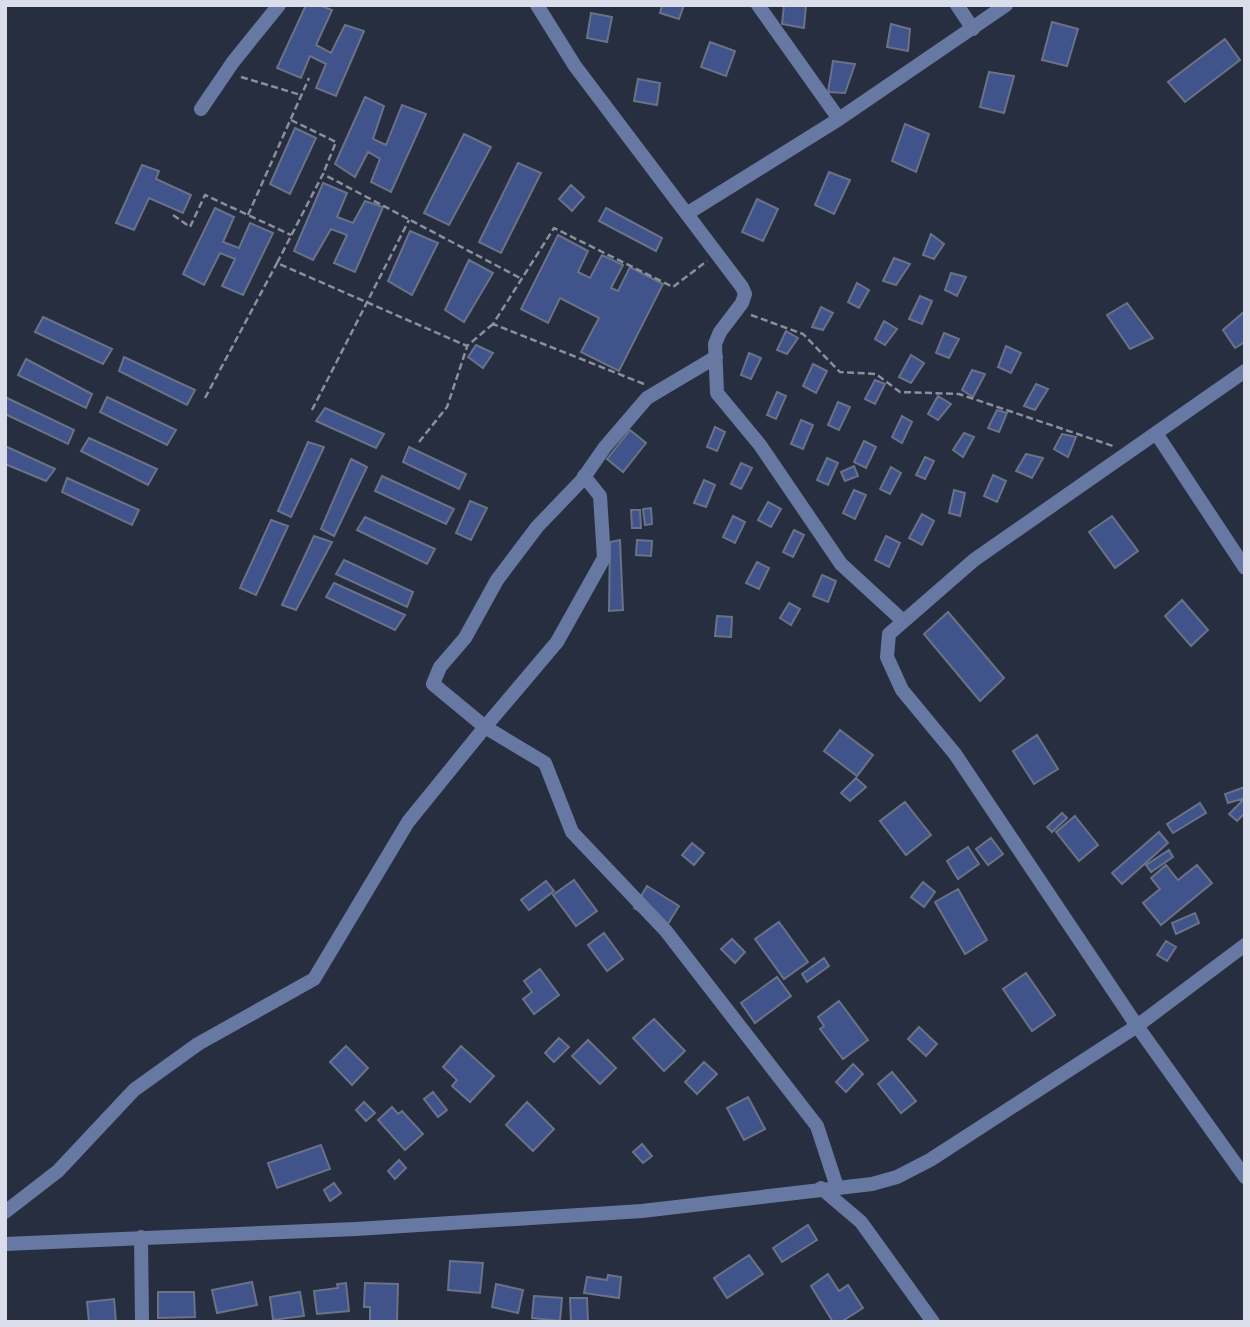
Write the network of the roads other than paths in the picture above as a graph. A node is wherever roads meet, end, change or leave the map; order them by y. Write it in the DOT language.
graph roads {
  1 [pos="279,5"];
  2 [pos="537,5"];
  3 [pos="758,5"];
  4 [pos="957,5"];
  5 [pos="1006,5"];
  6 [pos="974,29"];
  7 [pos="201,109"];
  8 [pos="839,119"];
  9 [pos="688,213"];
  10 [pos="716,357"];
  11 [pos="1245,371"];
  12 [pos="1156,433"];
  13 [pos="584,476"];
  14 [pos="1245,568"];
  15 [pos="902,620"];
  16 [pos="485,727"];
  17 [pos="1245,945"];
  18 [pos="1137,1026"];
  19 [pos="1245,1177"];
  20 [pos="837,1187"];
  21 [pos="821,1188"];
  22 [pos="5,1212"];
  23 [pos="141,1237"];
  24 [pos="5,1244"];
  25 [pos="142,1322"];
  26 [pos="933,1322"];
  1 -- 7 [label="street"];
  2 -- 9 [label="street"];
  3 -- 8 [label="street"];
  4 -- 6 [label="street"];
  5 -- 6 [label="street"];
  6 -- 8 [label="street"];
  8 -- 9 [label="street"];
  9 -- 10 [label="street"];
  10 -- 13 [label="street"];
  10 -- 15 [label="street"];
  11 -- 12 [label="street"];
  12 -- 14 [label="street"];
  12 -- 15 [label="street"];
  13 -- 16 [label="street"];
  13 -- 16 [label="street"];
  15 -- 18 [label="street"];
  16 -- 20 [label="street"];
  16 -- 22 [label="street"];
  17 -- 18 [label="street"];
  18 -- 19 [label="street"];
  18 -- 20 [label="street"];
  20 -- 21 [label="street"];
  21 -- 23 [label="street"];
  21 -- 26 [label="street"];
  23 -- 24 [label="street"];
  23 -- 25 [label="street"];
}
